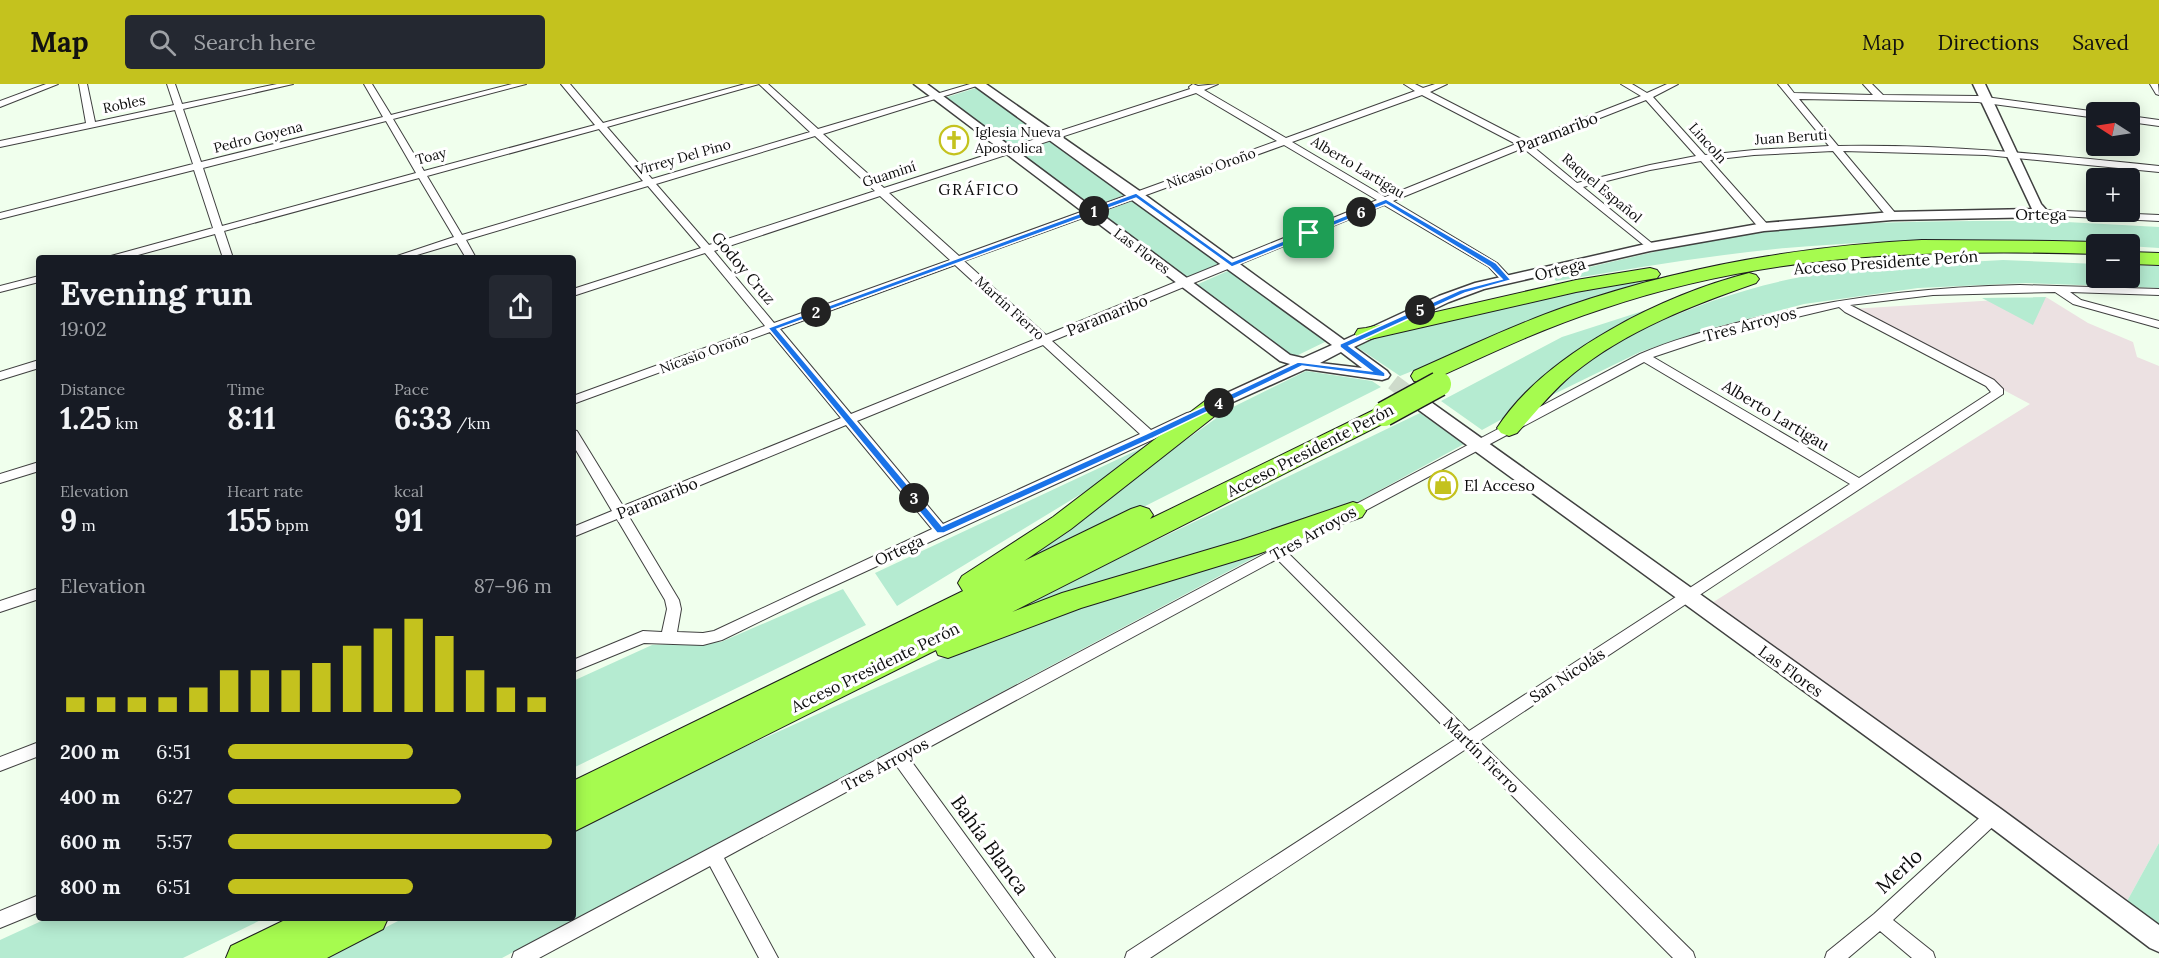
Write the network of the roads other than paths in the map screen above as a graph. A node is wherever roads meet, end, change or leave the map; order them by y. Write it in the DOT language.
graph roads {
  1 [pos="54,84"];
  2 [pos="83,84"];
  3 [pos="171,84"];
  4 [pos="289,84"];
  5 [pos="368,84"];
  6 [pos="522,84"];
  7 [pos="565,84"];
  8 [pos="755,84"];
  9 [pos="763,84"];
  10 [pos="920,84"];
  11 [pos="979,84"];
  12 [pos="1214,84"];
  13 [pos="1408,84"];
  14 [pos="1443,84"];
  15 [pos="1625,84"];
  16 [pos="1674,84"];
  17 [pos="1782,84"];
  18 [pos="1867,84"];
  19 [pos="1979,84"];
  20 [pos="2154,84"];
  21 [pos="270,86"];
  22 [pos="1193,87"];
  23 [pos="1423,92"];
  24 [pos="2159,92"];
  25 [pos="1647,95"];
  26 [pos="1793,96"];
  27 [pos="938,97"];
  28 [pos="1881,98"];
  29 [pos="1986,100"];
  30 [pos="0,104"];
  31 [pos="179,107"];
  32 [pos="2086,114"];
  33 [pos="387,118"];
  34 [pos="2140,120"];
  35 [pos="2159,123"];
  36 [pos="91,125"];
  37 [pos="601,126"];
  38 [pos="818,133"];
  39 [pos="1052,137"];
  40 [pos="1286,141"];
  41 [pos="0,144"];
  42 [pos="1524,144"];
  43 [pos="1835,148"];
  44 [pos="1008,151"];
  45 [pos="2011,153"];
  46 [pos="1703,158"];
  47 [pos="196,166"];
  48 [pos="2159,169"];
  49 [pos="420,174"];
  50 [pos="648,183"];
  51 [pos="1576,186"];
  52 [pos="881,192"];
  53 [pos="1136,195"];
  54 [pos="1386,201"];
  55 [pos="1090,213"];
  56 [pos="2042,213"];
  57 [pos="0,216"];
  58 [pos="1892,216"];
  59 [pos="2159,218"];
  60 [pos="1764,227"];
  61 [pos="218,230"];
  62 [pos="459,239"];
  63 [pos="1650,247"];
  64 [pos="2086,248"];
  65 [pos="707,249"];
  66 [pos="2140,250"];
  67 [pos="2159,251"];
  68 [pos="125,255"];
  69 [pos="227,255"];
  70 [pos="406,255"];
  71 [pos="469,255"];
  72 [pos="2086,256"];
  73 [pos="2140,258"];
  74 [pos="2159,259"];
  75 [pos="958,262"];
  76 [pos="1232,265"];
  77 [pos="1758,269"];
  78 [pos="36,280"];
  79 [pos="1507,280"];
  80 [pos="1185,284"];
  81 [pos="0,289"];
  82 [pos="2056,289"];
  83 [pos="576,292"];
  84 [pos="2159,292"];
  85 [pos="1842,304"];
  86 [pos="2159,326"];
  87 [pos="772,328"];
  88 [pos="1366,334"];
  89 [pos="1046,340"];
  90 [pos="1343,345"];
  91 [pos="1644,357"];
  92 [pos="1301,363"];
  93 [pos="36,365"];
  94 [pos="0,376"];
  95 [pos="576,399"];
  96 [pos="1422,404"];
  97 [pos="1213,406"];
  98 [pos="1377,408"];
  99 [pos="849,420"];
  100 [pos="1509,428"];
  101 [pos="1150,436"];
  102 [pos="576,439"];
  103 [pos="1479,445"];
  104 [pos="36,467"];
  105 [pos="0,479"];
  106 [pos="1860,484"];
  107 [pos="1353,512"];
  108 [pos="620,513"];
  109 [pos="576,531"];
  110 [pos="941,531"];
  111 [pos="1279,552"];
  112 [pos="36,593"];
  113 [pos="1687,597"];
  114 [pos="0,607"];
  115 [pos="669,636"];
  116 [pos="576,665"];
  117 [pos="804,681"];
  118 [pos="781,714"];
  119 [pos="1467,740"];
  120 [pos="36,750"];
  121 [pos="899,757"];
  122 [pos="0,764"];
  123 [pos="576,795"];
  124 [pos="576,816"];
  125 [pos="1993,816"];
  126 [pos="714,855"];
  127 [pos="36,904"];
  128 [pos="0,920"];
  129 [pos="1880,920"];
  130 [pos="319,921"];
  131 [pos="365,921"];
  132 [pos="2159,940"];
  133 [pos="243,958"];
  134 [pos="291,958"];
  135 [pos="521,958"];
  136 [pos="769,958"];
  137 [pos="1046,958"];
  138 [pos="1134,958"];
  139 [pos="1686,958"];
  140 [pos="1834,958"];
  141 [pos="1926,958"];
  1 -- 30 [label="street"];
  2 -- 36 [label="street"];
  3 -- 31 [label="street"];
  4 -- 21 [label="street, Robles"];
  5 -- 33 [label="street"];
  6 -- 33 [label="street, Pedro Goyena"];
  7 -- 37 [label="street, Godoy Cruz"];
  8 -- 37 [label="street, Toay"];
  9 -- 38 [label="street, Martín Fierro"];
  10 -- 27 [label="street, Las Flores"];
  11 -- 27 [label="street, Virrey Del Pino"];
  11 -- 39 [label="street, Las Flores"];
  12 -- 22 [label="street, Guaminí"];
  13 -- 23 [label="street, Raquel Español"];
  14 -- 23 [label="street, Nicasio Oroño"];
  15 -- 25 [label="street, Lincoln"];
  16 -- 25 [label="street, Paramaribo"];
  17 -- 26 [label="street"];
  18 -- 28 [label="street"];
  19 -- 29 [label="street"];
  20 -- 24 [label="street"];
  21 -- 31 [label="street, Robles"];
  22 -- 39 [label="street, Guaminí"];
  22 -- 40 [label="street, Alberto Lartigau"];
  23 -- 40 [label="street, Nicasio Oroño"];
  23 -- 42 [label="street, Raquel Español"];
  25 -- 42 [label="street, Paramaribo"];
  25 -- 46 [label="street, Lincoln"];
  26 -- 28 [label="street"];
  26 -- 43 [label="street"];
  27 -- 38 [label="street, Virrey Del Pino"];
  27 -- 44 [label="street, Las Flores"];
  28 -- 29 [label="street"];
  29 -- 32 [label="street"];
  29 -- 45 [label="street"];
  31 -- 36 [label="street, Robles"];
  31 -- 47 [label="street"];
  33 -- 47 [label="street, Pedro Goyena"];
  33 -- 49 [label="street"];
  34 -- 35 [label="street"];
  36 -- 41 [label="street, Robles"];
  37 -- 49 [label="street, Toay"];
  37 -- 50 [label="street, Godoy Cruz"];
  38 -- 50 [label="street, Virrey Del Pino"];
  38 -- 52 [label="street, Martín Fierro"];
  39 -- 44 [label="street, Guaminí"];
  39 -- 53 [label="street, Las Flores"];
  40 -- 53 [label="street, Nicasio Oroño"];
  40 -- 54 [label="street, Alberto Lartigau"];
  42 -- 51 [label="street, Raquel Español"];
  42 -- 54 [label="street, Paramaribo"];
  43 -- 45 [label="street, Juan Beruti"];
  43 -- 46 [label="street, Juan Beruti"];
  43 -- 58 [label="street"];
  44 -- 52 [label="street, Guaminí"];
  44 -- 55 [label="street, Las Flores"];
  45 -- 48 [label="street, Juan Beruti"];
  45 -- 56 [label="street"];
  46 -- 51 [label="street, Juan Beruti"];
  46 -- 60 [label="street, Lincoln"];
  47 -- 57 [label="street, Pedro Goyena"];
  47 -- 61 [label="street"];
  49 -- 61 [label="street, Toay"];
  49 -- 62 [label="street"];
  50 -- 62 [label="street, Virrey Del Pino"];
  50 -- 65 [label="street, Godoy Cruz"];
  51 -- 63 [label="street, Raquel Español"];
  52 -- 65 [label="street, Guaminí"];
  52 -- 75 [label="street, Martín Fierro"];
  53 -- 55 [label="street, Nicasio Oroño"];
  53 -- 76 [label="street, Las Flores"];
  54 -- 76 [label="street, Paramaribo"];
  54 -- 79 [label="street, Alberto Lartigau"];
  55 -- 75 [label="street, Nicasio Oroño"];
  55 -- 80 [label="street, Las Flores"];
  56 -- 58 [label="street, Ortega"];
  56 -- 59 [label="street, Ortega"];
  58 -- 60 [label="street, Ortega"];
  60 -- 63 [label="street, Ortega"];
  61 -- 68 [label="street, Toay"];
  61 -- 69 [label="street"];
  62 -- 70 [label="street, Virrey Del Pino"];
  62 -- 71 [label="street"];
  63 -- 79 [label="street, Ortega"];
  64 -- 77 [label="highway, Acceso Presidente Perón"];
  65 -- 83 [label="street, Guaminí"];
  65 -- 87 [label="street, Godoy Cruz"];
  66 -- 67 [label="highway"];
  72 -- 77 [label="highway, Acceso Presidente Perón"];
  73 -- 74 [label="highway"];
  75 -- 87 [label="street, Nicasio Oroño"];
  75 -- 89 [label="street, Martín Fierro"];
  76 -- 80 [label="street, Paramaribo"];
  76 -- 90 [label="street, Las Flores"];
  77 -- 88 [label="highway"];
  77 -- 98 [label="highway, Acceso Presidente Perón, bridge"];
  77 -- 100 [label="highway"];
  78 -- 81 [label="street"];
  79 -- 88 [label="street, Ortega"];
  80 -- 89 [label="street, Paramaribo"];
  80 -- 92 [label="street, Las Flores"];
  82 -- 84 [label="street, Tres Arroyos"];
  82 -- 85 [label="street, Tres Arroyos"];
  82 -- 86 [label="street"];
  85 -- 91 [label="street, Tres Arroyos"];
  85 -- 106 [label="street, San Nicolás"];
  87 -- 95 [label="street, Nicasio Oroño"];
  87 -- 99 [label="street, Godoy Cruz"];
  88 -- 90 [label="street, Ortega"];
  89 -- 99 [label="street, Paramaribo"];
  89 -- 101 [label="street, Martín Fierro"];
  90 -- 92 [label="street, Ortega"];
  90 -- 92 [label="street, Las Flores"];
  91 -- 100 [label="street, Tres Arroyos"];
  91 -- 106 [label="street, Alberto Lartigau"];
  92 -- 97 [label="street, Ortega"];
  93 -- 94 [label="street"];
  96 -- 103 [label="street, Las Flores"];
  97 -- 101 [label="street, Ortega"];
  97 -- 117 [label="highway"];
  98 -- 117 [label="highway, Acceso Presidente Perón"];
  98 -- 118 [label="highway, Acceso Presidente Perón"];
  99 -- 108 [label="street, Paramaribo"];
  99 -- 110 [label="street, Godoy Cruz"];
  100 -- 103 [label="street, Tres Arroyos"];
  101 -- 110 [label="street, Ortega"];
  102 -- 108 [label="street"];
  103 -- 107 [label="street, Tres Arroyos"];
  103 -- 113 [label="street, Las Flores"];
  104 -- 105 [label="street"];
  106 -- 113 [label="street, San Nicolás"];
  107 -- 111 [label="street, Tres Arroyos"];
  107 -- 118 [label="highway"];
  108 -- 109 [label="street, Paramaribo"];
  108 -- 115 [label="street"];
  110 -- 115 [label="street, Ortega"];
  111 -- 119 [label="street, Martín Fierro"];
  111 -- 121 [label="street, Tres Arroyos"];
  112 -- 114 [label="street"];
  113 -- 119 [label="street, San Nicolás"];
  113 -- 125 [label="street, Las Flores"];
  115 -- 116 [label="street, Ortega"];
  117 -- 123 [label="highway, Acceso Presidente Perón"];
  118 -- 124 [label="highway, Acceso Presidente Perón"];
  119 -- 138 [label="street, San Nicolás"];
  119 -- 139 [label="street, Martín Fierro"];
  120 -- 122 [label="street"];
  121 -- 126 [label="street, Tres Arroyos"];
  121 -- 137 [label="street, Bahía Blanca"];
  125 -- 129 [label="street, Merlo"];
  125 -- 132 [label="street, Las Flores"];
  126 -- 135 [label="street, Tres Arroyos"];
  126 -- 136 [label="street"];
  127 -- 128 [label="street"];
  129 -- 140 [label="street, Merlo"];
  129 -- 141 [label="street"];
  130 -- 133 [label="highway"];
  131 -- 134 [label="highway"];
}
